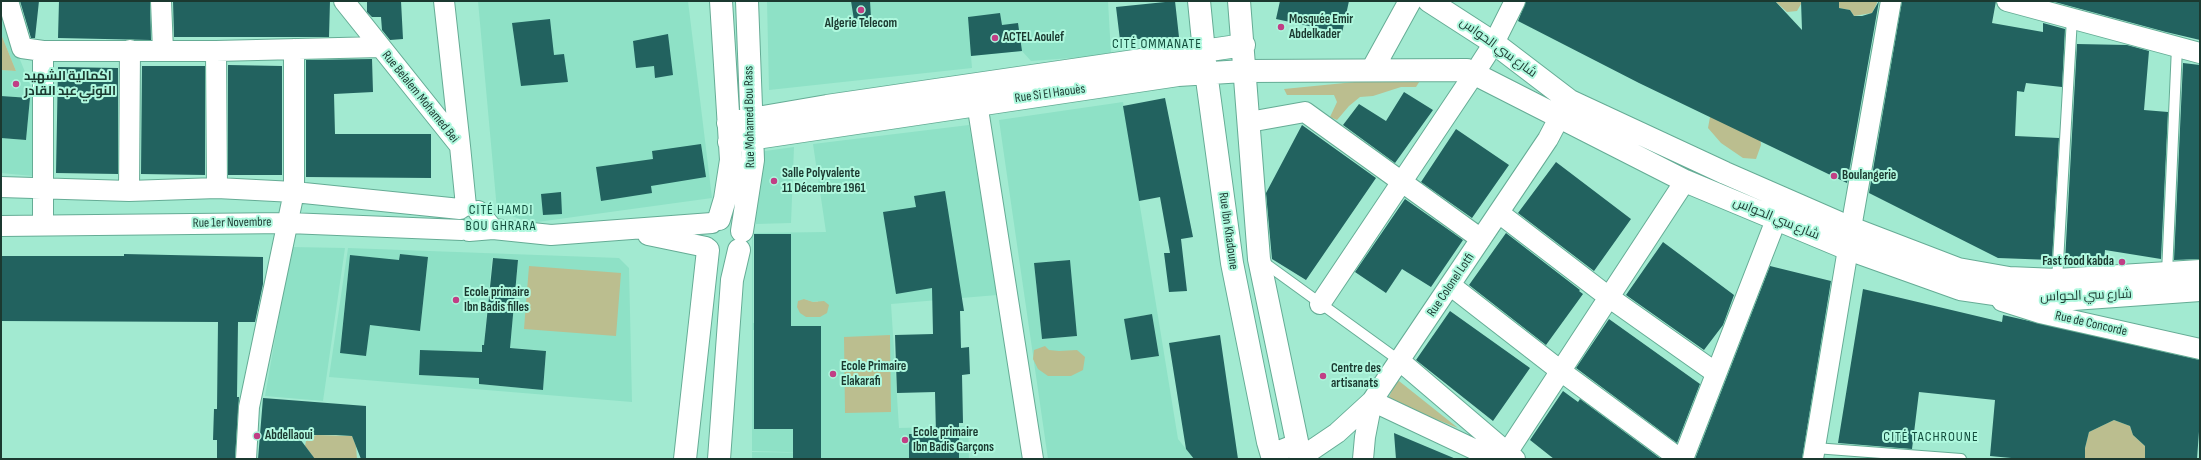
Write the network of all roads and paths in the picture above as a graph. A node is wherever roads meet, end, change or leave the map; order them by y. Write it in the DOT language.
graph roads {
  1 [pos="8,1"];
  2 [pos="162,1"];
  3 [pos="344,1"];
  4 [pos="444,1"];
  5 [pos="721,1"];
  6 [pos="747,1"];
  7 [pos="1199,1"];
  8 [pos="1239,1"];
  9 [pos="1410,1"];
  10 [pos="1429,1"];
  11 [pos="1515,1"];
  12 [pos="1891,1"];
  13 [pos="2007,1"];
  14 [pos="2072,18"];
  15 [pos="1494,42"];
  16 [pos="1244,44"];
  17 [pos="380,47"];
  18 [pos="2177,47"];
  19 [pos="294,49"];
  20 [pos="130,50"];
  21 [pos="1204,50"];
  22 [pos="43,51"];
  23 [pos="163,51"];
  24 [pos="216,51"];
  25 [pos="2200,53"];
  26 [pos="1372,70"];
  27 [pos="1244,71"];
  28 [pos="1206,72"];
  29 [pos="1474,74"];
  30 [pos="1036,75"];
  31 [pos="975,95"];
  32 [pos="1040,96"];
  33 [pos="1565,109"];
  34 [pos="1249,122"];
  35 [pos="752,129"];
  36 [pos="728,133"];
  37 [pos="460,146"];
  38 [pos="1403,181"];
  39 [pos="1685,182"];
  40 [pos="1,187"];
  41 [pos="217,188"];
  42 [pos="44,190"];
  43 [pos="130,190"];
  44 [pos="294,192"];
  45 [pos="320,194"];
  46 [pos="468,209"];
  47 [pos="1499,213"];
  48 [pos="1776,220"];
  49 [pos="716,221"];
  50 [pos="288,223"];
  51 [pos="43,225"];
  52 [pos="314,225"];
  53 [pos="1,226"];
  54 [pos="493,229"];
  55 [pos="630,230"];
  56 [pos="466,231"];
  57 [pos="1849,238"];
  58 [pos="1481,239"];
  59 [pos="741,241"];
  60 [pos="707,248"];
  61 [pos="1258,259"];
  62 [pos="1232,264"];
  63 [pos="2200,271"];
  64 [pos="2167,273"];
  65 [pos="2057,280"];
  66 [pos="1450,285"];
  67 [pos="1960,288"];
  68 [pos="2200,290"];
  69 [pos="1610,298"];
  70 [pos="1320,304"];
  71 [pos="2200,349"];
  72 [pos="1400,361"];
  73 [pos="1562,372"];
  74 [pos="1716,373"];
  75 [pos="1372,401"];
  76 [pos="1814,453"];
  77 [pos="1302,455"];
  78 [pos="1505,458"];
  79 [pos="246,459"];
  80 [pos="685,459"];
  81 [pos="719,459"];
  82 [pos="1033,459"];
  83 [pos="1273,459"];
  84 [pos="1363,459"];
  85 [pos="1682,459"];
  86 [pos="1961,459"];
  1 -- 22 [label="street"];
  2 -- 23 [label="street"];
  3 -- 17 [label="street, Rue Belalem Mohamed Bei"];
  4 -- 37 [label="street"];
  5 -- 36 [label="street, Rue Mohamed Bou Rass"];
  6 -- 35 [label="street, Rue Mohamed Bou Rass"];
  7 -- 21 [label="street, Rue Ibn Khadoune"];
  8 -- 16 [label="street, Rue Ibn Khadoune"];
  9 -- 26 [label="street"];
  10 -- 15 [label="street, شارع سي الحواس"];
  11 -- 15 [label="street"];
  12 -- 57 [label="street"];
  13 -- 14 [label="street"];
  14 -- 18 [label="street"];
  14 -- 65 [label="lane"];
  15 -- 29 [label="street"];
  15 -- 33 [label="street, شارع سي الحواس"];
  16 -- 21 [label="street, Rue Si El Haouès"];
  16 -- 27 [label="street, Rue Ibn Khadoune"];
  17 -- 19 [label="street"];
  17 -- 37 [label="street, Rue Belalem Mohamed Bei"];
  18 -- 25 [label="street"];
  18 -- 64 [label="lane"];
  19 -- 24 [label="street"];
  19 -- 44 [label="street"];
  20 -- 22 [label="street"];
  20 -- 23 [label="street"];
  20 -- 43 [label="street"];
  21 -- 28 [label="street, Rue Ibn Khadoune"];
  21 -- 30 [label="street, Rue Si El Haouès"];
  22 -- 42 [label="street"];
  23 -- 24 [label="street"];
  24 -- 41 [label="street"];
  26 -- 27 [label="street, Rue Si El Haouès"];
  26 -- 29 [label="street, شارع سي الحواس"];
  27 -- 28 [label="street, Rue Si El Haouès"];
  27 -- 34 [label="street, Rue Ibn Khadoune"];
  28 -- 32 [label="street, Rue Si El Haouès"];
  28 -- 62 [label="street, Rue Ibn Khadoune"];
  29 -- 33 [label="street, شارع سي الحواس"];
  29 -- 38 [label="street"];
  30 -- 31 [label="street, Rue Si El Haouès"];
  30 -- 32 [label="street"];
  31 -- 32 [label="street, Rue Si El Haouès"];
  31 -- 35 [label="street, Rue Si El Haouès"];
  31 -- 82 [label="street"];
  33 -- 39 [label="street, شارع سي الحواس"];
  33 -- 47 [label="street, Rue Colonel Lotfi"];
  33 -- 57 [label="street, شارع سي الحواس"];
  34 -- 38 [label="street"];
  34 -- 61 [label="street, Rue Ibn Khadoune"];
  35 -- 36 [label="street, Rue Si El Haouès"];
  35 -- 59 [label="street, Rue Mohamed Bou Rass"];
  36 -- 49 [label="street, Rue Mohamed Bou Rass"];
  37 -- 46 [label="street, Rue Belalem Mohamed Bei"];
  38 -- 58 [label="street"];
  38 -- 70 [label="street"];
  39 -- 48 [label="street, شارع سي الحواس"];
  39 -- 69 [label="street"];
  40 -- 42 [label="street"];
  41 -- 43 [label="street"];
  41 -- 44 [label="street"];
  42 -- 43 [label="street"];
  42 -- 51 [label="street"];
  44 -- 45 [label="street"];
  44 -- 50 [label="street"];
  45 -- 46 [label="street"];
  45 -- 52 [label="street"];
  46 -- 54 [label="street"];
  46 -- 56 [label="street, Rue Belalem Mohamed Bei"];
  47 -- 58 [label="street, Rue Colonel Lotfi"];
  47 -- 69 [label="street"];
  48 -- 57 [label="street, شارع سي الحواس"];
  48 -- 74 [label="street"];
  49 -- 55 [label="street"];
  49 -- 59 [label="street"];
  49 -- 60 [label="street"];
  50 -- 51 [label="street, Rue 1er Novembre"];
  50 -- 52 [label="street, Rue 1er Novembre"];
  50 -- 79 [label="street"];
  51 -- 53 [label="street, Rue 1er Novembre"];
  52 -- 56 [label="street, Rue 1er Novembre"];
  54 -- 55 [label="street"];
  54 -- 56 [label="street, Rue 1er Novembre"];
  55 -- 60 [label="street"];
  57 -- 65 [label="street, شارع سي الحواس"];
  57 -- 67 [label="street, شارع سي الحواس"];
  57 -- 76 [label="street"];
  58 -- 66 [label="street, Rue Colonel Lotfi"];
  59 -- 60 [label="street"];
  59 -- 81 [label="street, Rue Mohamed Bou Rass"];
  60 -- 80 [label="street"];
  61 -- 62 [label="street"];
  61 -- 70 [label="lane"];
  61 -- 77 [label="street, Rue Ibn Khadoune"];
  62 -- 83 [label="street, Rue Ibn Khadoune"];
  63 -- 64 [label="street, شارع سي الحواس"];
  64 -- 65 [label="street, شارع سي الحواس"];
  66 -- 72 [label="street, Rue Colonel Lotfi"];
  66 -- 73 [label="street"];
  67 -- 68 [label="street, شارع سي الحواس"];
  67 -- 71 [label="street, Rue de Concorde"];
  69 -- 73 [label="street"];
  69 -- 74 [label="street"];
  70 -- 72 [label="lane"];
  72 -- 75 [label="street, Rue Colonel Lotfi"];
  72 -- 78 [label="street"];
  73 -- 78 [label="street"];
  73 -- 85 [label="street"];
  74 -- 85 [label="street"];
  75 -- 77 [label="street"];
  75 -- 78 [label="street"];
  75 -- 84 [label="street, Rue Colonel Lotfi"];
  76 -- 86 [label="lane"];
  77 -- 83 [label="street"];
}
